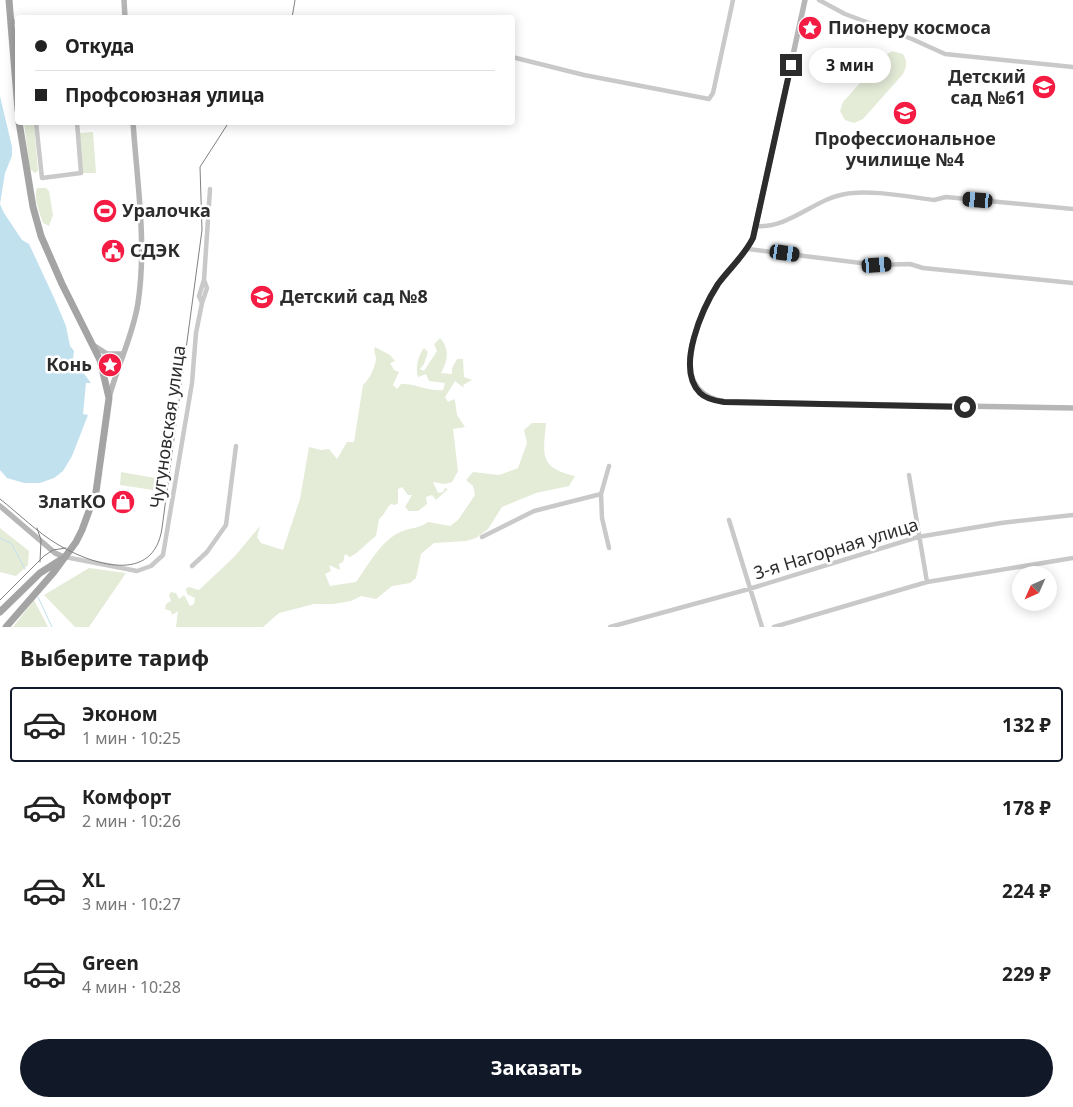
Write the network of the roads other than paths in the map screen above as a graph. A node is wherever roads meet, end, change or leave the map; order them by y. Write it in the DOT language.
graph roads {
  1 [pos="9,0"];
  2 [pos="124,0"];
  3 [pos="733,0"];
  4 [pos="805,0"];
  5 [pos="818,0"];
  6 [pos="125,15"];
  7 [pos="14,21"];
  8 [pos="15,43"];
  9 [pos="515,59"];
  10 [pos="1073,67"];
  11 [pos="19,125"];
  12 [pos="36,125"];
  13 [pos="76,125"];
  14 [pos="133,125"];
  15 [pos="210,189"];
  16 [pos="1073,209"];
  17 [pos="756,226"];
  18 [pos="748,248"];
  19 [pos="1073,283"];
  20 [pos="92,344"];
  21 [pos="123,354"];
  22 [pos="110,398"];
  23 [pos="1073,408"];
  24 [pos="236,446"];
  25 [pos="609,466"];
  26 [pos="909,475"];
  27 [pos="601,494"];
  28 [pos="0,506"];
  29 [pos="1073,515"];
  30 [pos="729,520"];
  31 [pos="482,536"];
  32 [pos="918,537"];
  33 [pos="609,548"];
  34 [pos="64,557"];
  35 [pos="1073,558"];
  36 [pos="192,566"];
  37 [pos="926,582"];
  38 [pos="749,589"];
  39 [pos="0,612"];
  40 [pos="6,627"];
  41 [pos="610,627"];
  42 [pos="762,627"];
  43 [pos="774,627"];
  1 -- 7 [label="main road"];
  2 -- 6 [label="main road"];
  3 -- 9 [label="street"];
  4 -- 17 [label="main road"];
  5 -- 10 [label="street"];
  7 -- 8 [label="main road"];
  11 -- 20 [label="main road"];
  12 -- 13 [label="street"];
  14 -- 21 [label="main road"];
  15 -- 34 [label="street, Чугуновская улица"];
  16 -- 17 [label="street"];
  17 -- 18 [label="main road"];
  18 -- 19 [label="street"];
  18 -- 23 [label="main road"];
  20 -- 21 [label="main road"];
  20 -- 22 [label="main road"];
  21 -- 22 [label="main road"];
  22 -- 34 [label="main road"];
  24 -- 36 [label="street"];
  25 -- 27 [label="street"];
  26 -- 32 [label="street"];
  27 -- 31 [label="street"];
  27 -- 33 [label="street"];
  28 -- 34 [label="main road"];
  29 -- 32 [label="street, 3-я Нагорная улица"];
  30 -- 38 [label="street"];
  32 -- 37 [label="street"];
  32 -- 38 [label="street, 3-я Нагорная улица"];
  34 -- 39 [label="main road"];
  34 -- 40 [label="main road"];
  35 -- 37 [label="street"];
  37 -- 43 [label="street"];
  38 -- 41 [label="street, 3-я Нагорная улица"];
  38 -- 42 [label="street"];
}
